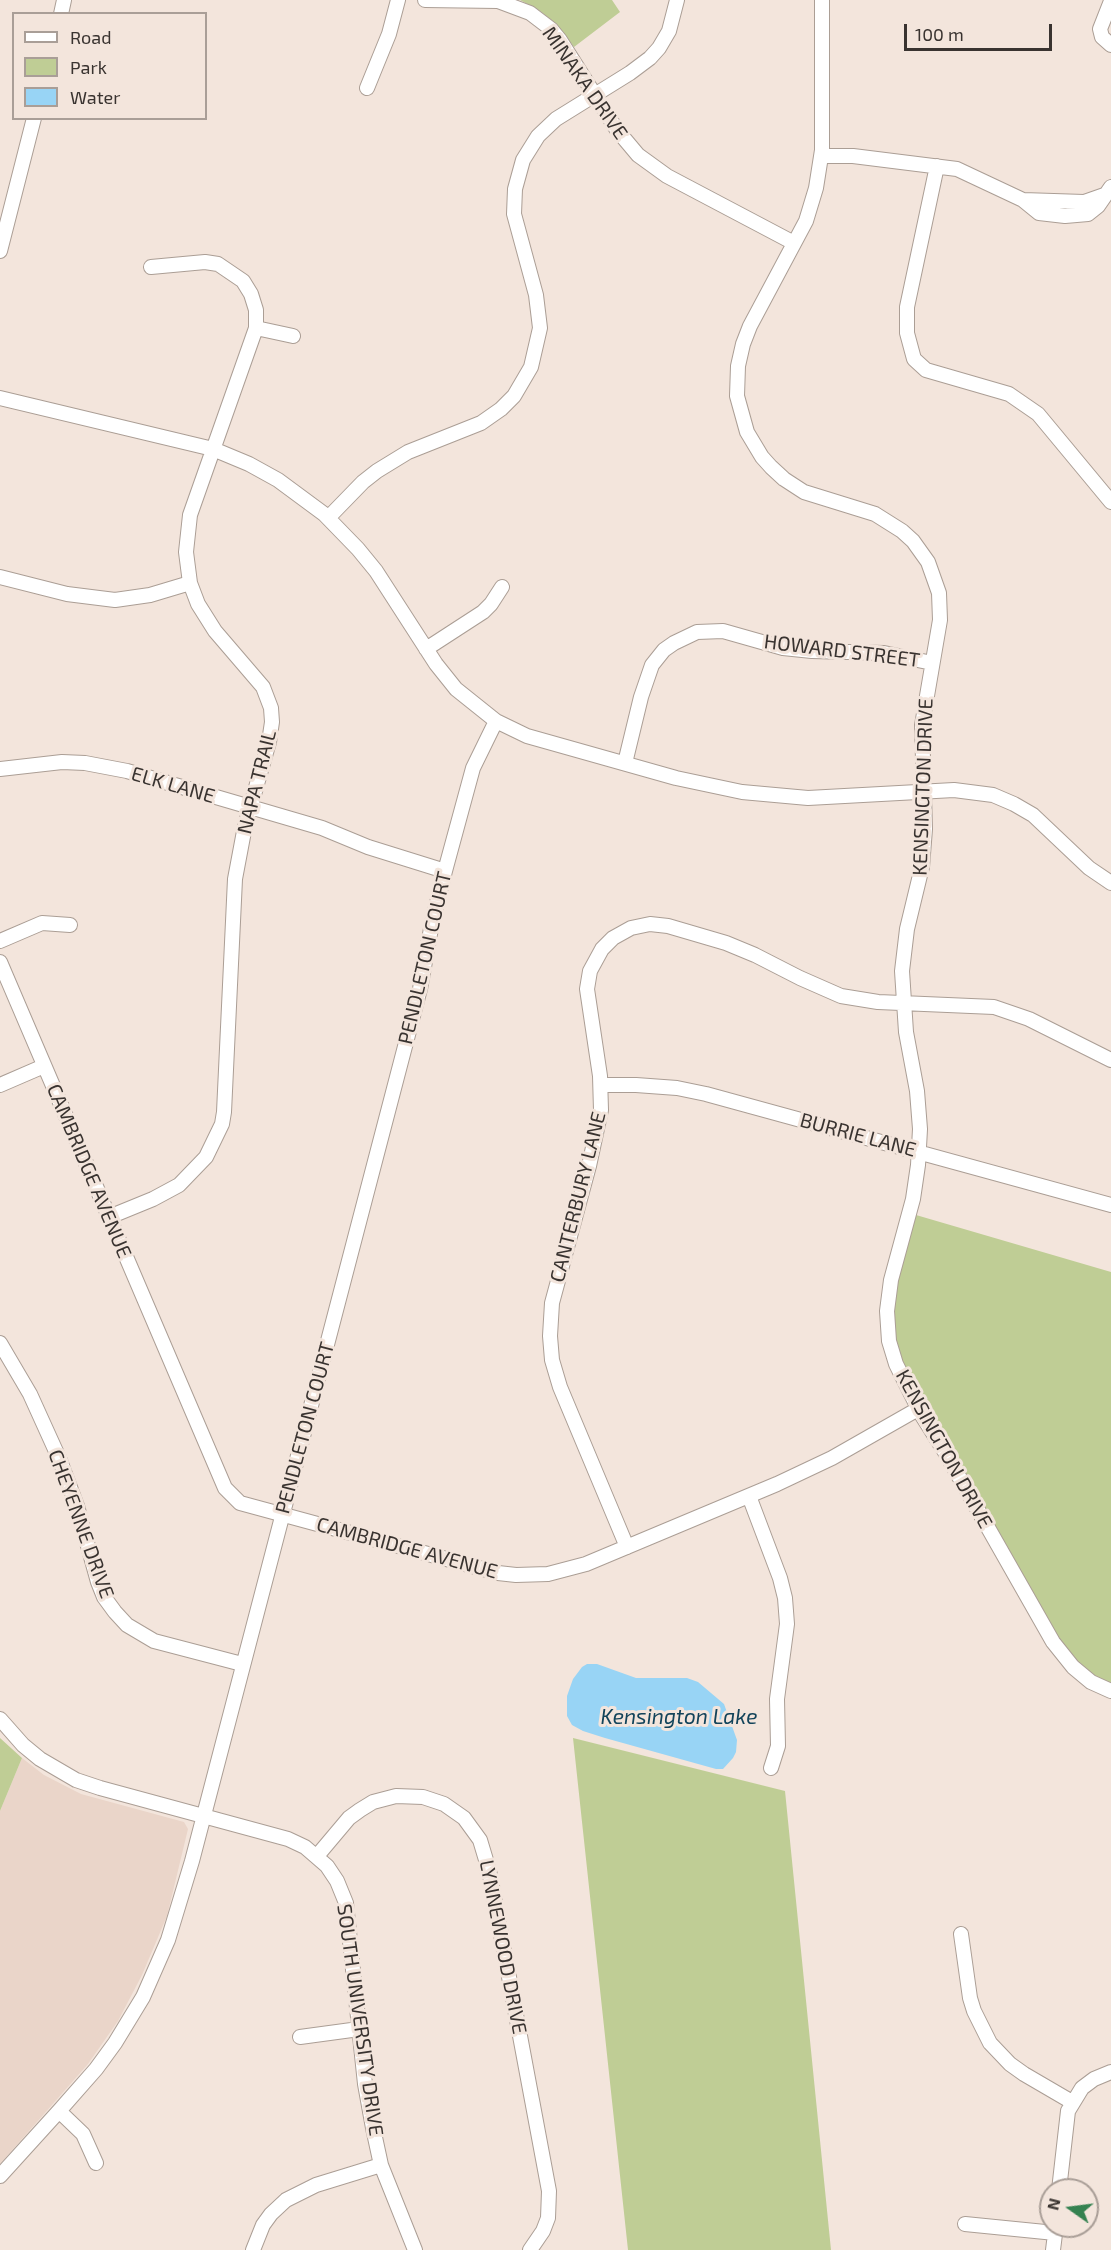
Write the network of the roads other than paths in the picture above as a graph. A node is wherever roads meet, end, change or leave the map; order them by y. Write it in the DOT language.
graph roads {
  1 [pos="398,0"];
  2 [pos="425,0"];
  3 [pos="677,0"];
  4 [pos="822,0"];
  5 [pos="503,1"];
  6 [pos="1111,1"];
  7 [pos="1111,45"];
  8 [pos="367,88"];
  9 [pos="595,94"];
  10 [pos="33,120"];
  11 [pos="822,156"];
  12 [pos="937,166"];
  13 [pos="1107,191"];
  14 [pos="794,243"];
  15 [pos="0,251"];
  16 [pos="151,267"];
  17 [pos="256,328"];
  18 [pos="293,336"];
  19 [pos="0,398"];
  20 [pos="213,449"];
  21 [pos="1111,502"];
  22 [pos="328,518"];
  23 [pos="0,577"];
  24 [pos="190,583"];
  25 [pos="502,587"];
  26 [pos="426,649"];
  27 [pos="932,663"];
  28 [pos="496,721"];
  29 [pos="625,763"];
  30 [pos="0,769"];
  31 [pos="922,791"];
  32 [pos="250,806"];
  33 [pos="445,871"];
  34 [pos="1111,883"];
  35 [pos="70,925"];
  36 [pos="0,941"];
  37 [pos="0,962"];
  38 [pos="903,1002"];
  39 [pos="1111,1060"];
  40 [pos="44,1066"];
  41 [pos="0,1085"];
  42 [pos="601,1085"];
  43 [pos="919,1152"];
  44 [pos="1111,1205"];
  45 [pos="109,1217"];
  46 [pos="0,1343"];
  47 [pos="918,1409"];
  48 [pos="748,1496"];
  49 [pos="283,1515"];
  50 [pos="627,1547"];
  51 [pos="242,1664"];
  52 [pos="1111,1691"];
  53 [pos="0,1719"];
  54 [pos="771,1768"];
  55 [pos="203,1815"];
  56 [pos="317,1856"];
  57 [pos="961,1934"];
  58 [pos="359,2029"];
  59 [pos="300,2037"];
  60 [pos="1111,2072"];
  61 [pos="1072,2102"];
  62 [pos="59,2111"];
  63 [pos="96,2163"];
  64 [pos="381,2165"];
  65 [pos="0,2175"];
  66 [pos="1060,2178"];
  67 [pos="965,2224"];
  68 [pos="1039,2229"];
  69 [pos="253,2250"];
  70 [pos="415,2250"];
  71 [pos="530,2250"];
  1 -- 8 [label="street"];
  2 -- 5 [label="street, MINAKA DRIVE"];
  3 -- 9 [label="street"];
  4 -- 11 [label="street, KENSINGTON DRIVE"];
  5 -- 9 [label="street, MINAKA DRIVE"];
  6 -- 7 [label="street"];
  9 -- 14 [label="street, MINAKA DRIVE"];
  9 -- 22 [label="street"];
  10 -- 15 [label="street"];
  11 -- 12 [label="street"];
  11 -- 14 [label="street, KENSINGTON DRIVE"];
  12 -- 13 [label="street"];
  12 -- 21 [label="street"];
  14 -- 27 [label="street, KENSINGTON DRIVE"];
  16 -- 17 [label="street, NAPA TRAIL"];
  17 -- 18 [label="street"];
  17 -- 20 [label="street, NAPA TRAIL"];
  19 -- 20 [label="street"];
  20 -- 22 [label="street"];
  20 -- 24 [label="street, NAPA TRAIL"];
  22 -- 26 [label="street"];
  23 -- 24 [label="street"];
  24 -- 32 [label="street, NAPA TRAIL"];
  25 -- 26 [label="street"];
  26 -- 28 [label="street"];
  27 -- 29 [label="street, HOWARD STREET"];
  27 -- 31 [label="street, KENSINGTON DRIVE"];
  28 -- 29 [label="street"];
  28 -- 33 [label="street, PENDLETON COURT"];
  29 -- 31 [label="street"];
  30 -- 32 [label="street, ELK LANE"];
  31 -- 34 [label="street"];
  31 -- 38 [label="street, KENSINGTON DRIVE"];
  32 -- 33 [label="street, ELK LANE"];
  32 -- 45 [label="street, NAPA TRAIL"];
  33 -- 49 [label="street, PENDLETON COURT"];
  35 -- 36 [label="street"];
  37 -- 40 [label="street, CAMBRIDGE AVENUE"];
  38 -- 39 [label="street, CANTERBURY LANE"];
  38 -- 42 [label="street, CANTERBURY LANE"];
  38 -- 43 [label="street, KENSINGTON DRIVE"];
  40 -- 41 [label="street"];
  40 -- 45 [label="street, CAMBRIDGE AVENUE"];
  42 -- 43 [label="street, BURRIE LANE"];
  42 -- 50 [label="street, CANTERBURY LANE"];
  43 -- 44 [label="street, BURRIE LANE"];
  43 -- 47 [label="street, KENSINGTON DRIVE"];
  45 -- 49 [label="street, CAMBRIDGE AVENUE"];
  46 -- 51 [label="street, CHEYENNE DRIVE"];
  47 -- 48 [label="street, CAMBRIDGE AVENUE"];
  47 -- 52 [label="street, KENSINGTON DRIVE"];
  48 -- 50 [label="street, CAMBRIDGE AVENUE"];
  48 -- 54 [label="street"];
  49 -- 50 [label="street, CAMBRIDGE AVENUE"];
  49 -- 51 [label="street, PENDLETON COURT"];
  51 -- 55 [label="street, PENDLETON COURT"];
  53 -- 55 [label="street, SOUTH UNIVERSITY DRIVE"];
  55 -- 56 [label="street, SOUTH UNIVERSITY DRIVE"];
  55 -- 62 [label="street, PENDLETON COURT"];
  56 -- 58 [label="street, SOUTH UNIVERSITY DRIVE"];
  56 -- 71 [label="street, LYNNEWOOD DRIVE"];
  57 -- 61 [label="street"];
  58 -- 59 [label="street"];
  58 -- 64 [label="street, SOUTH UNIVERSITY DRIVE"];
  60 -- 61 [label="street"];
  61 -- 66 [label="street"];
  62 -- 63 [label="street"];
  62 -- 65 [label="street, PENDLETON COURT"];
  64 -- 69 [label="street"];
  64 -- 70 [label="street, SOUTH UNIVERSITY DRIVE"];
  67 -- 68 [label="street"];
}
